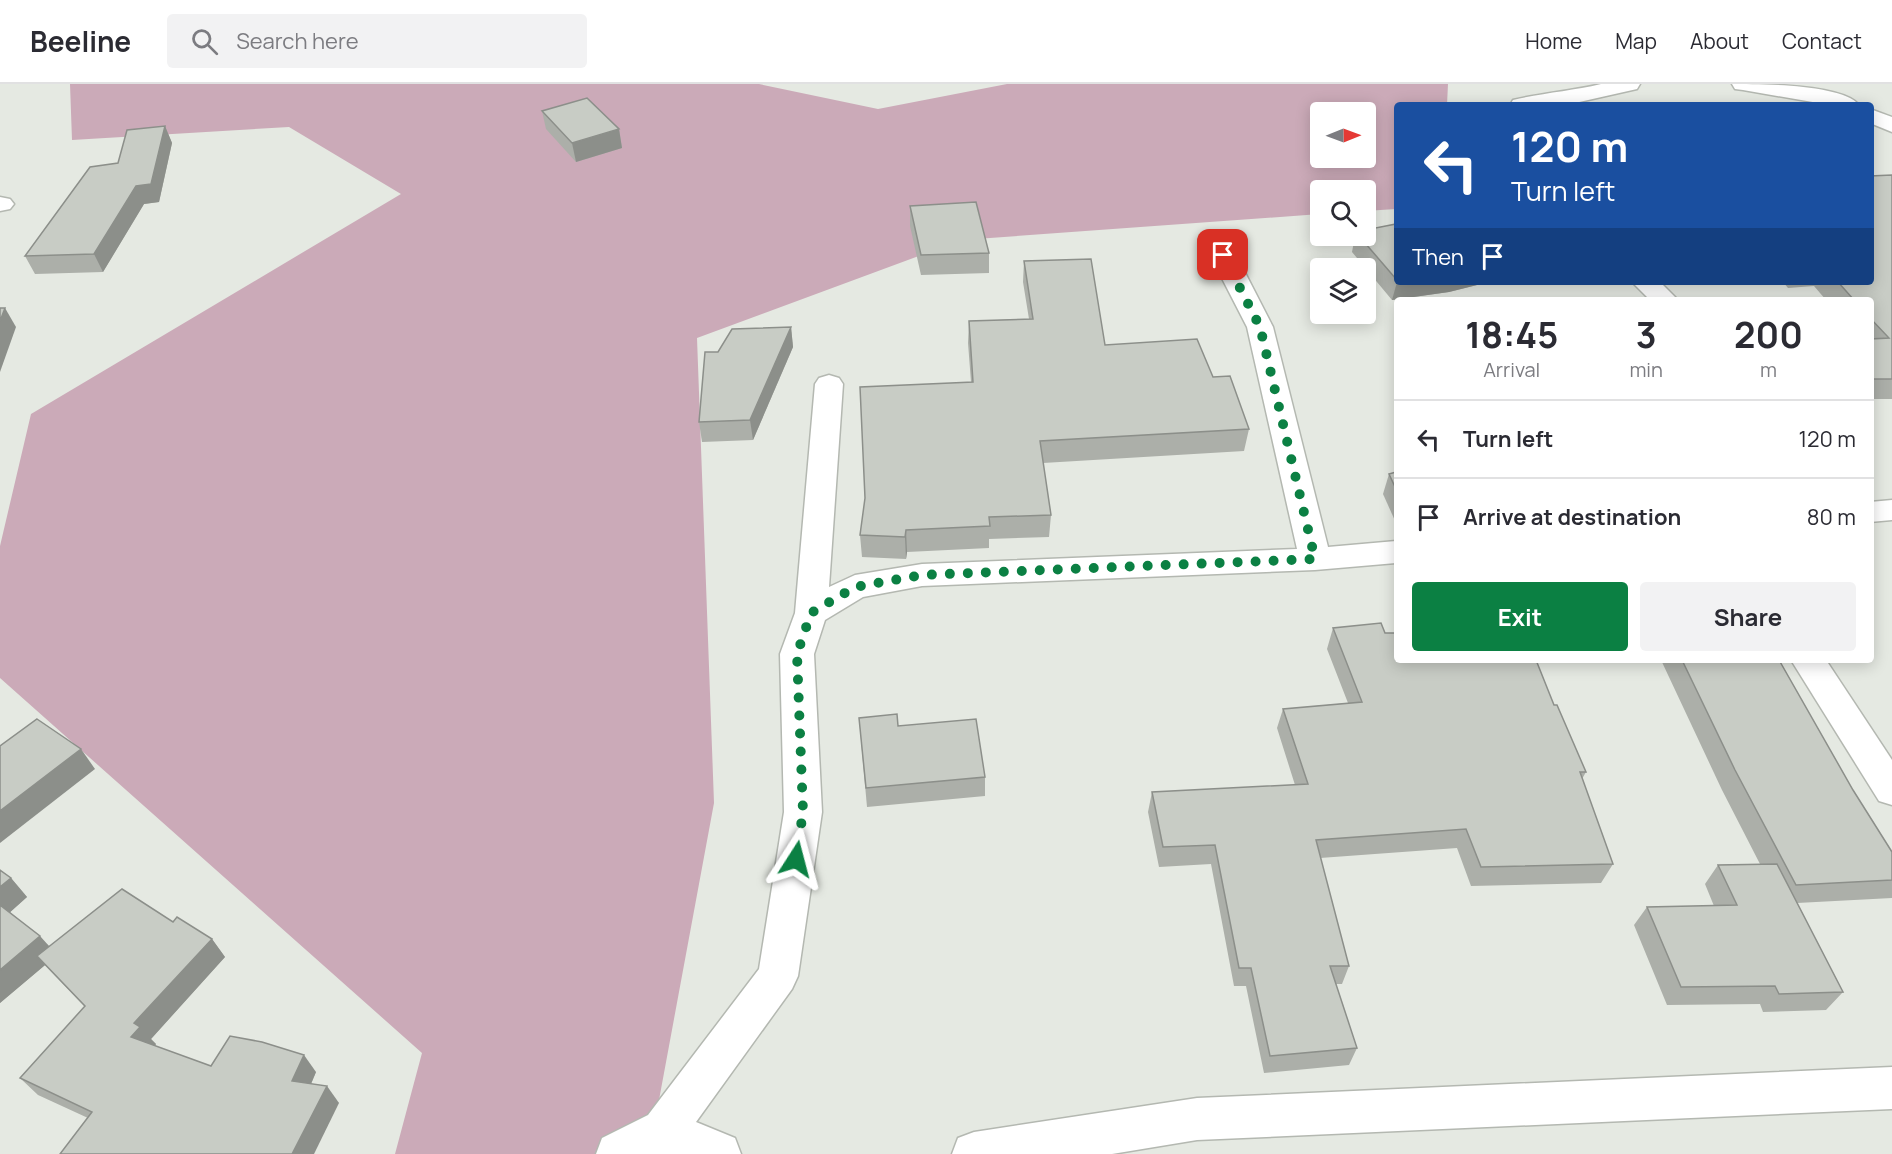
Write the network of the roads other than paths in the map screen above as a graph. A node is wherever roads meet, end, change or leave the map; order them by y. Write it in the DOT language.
graph roads {
  1 [pos="1629,84"];
  2 [pos="1743,84"];
  3 [pos="1544,102"];
  4 [pos="1842,102"];
  5 [pos="1874,117"];
  6 [pos="1892,125"];
  7 [pos="1223,255"];
  8 [pos="1648,285"];
  9 [pos="1662,297"];
  10 [pos="829,384"];
  11 [pos="1892,510"];
  12 [pos="1874,512"];
  13 [pos="1394,552"];
  14 [pos="1315,559"];
  15 [pos="811,613"];
  16 [pos="1810,663"];
  17 [pos="1892,790"];
  18 [pos="1892,1088"];
  19 [pos="664,1130"];
  20 [pos="618,1154"];
  21 [pos="719,1154"];
  22 [pos="974,1154"];
  1 -- 3 [label="street"];
  2 -- 4 [label="street"];
  5 -- 6 [label="street"];
  7 -- 14 [label="street"];
  8 -- 9 [label="street"];
  10 -- 15 [label="street"];
  11 -- 12 [label="street"];
  13 -- 14 [label="street"];
  14 -- 15 [label="street"];
  15 -- 19 [label="street"];
  16 -- 17 [label="street"];
  18 -- 22 [label="street"];
  19 -- 20 [label="street"];
  19 -- 21 [label="street"];
}
